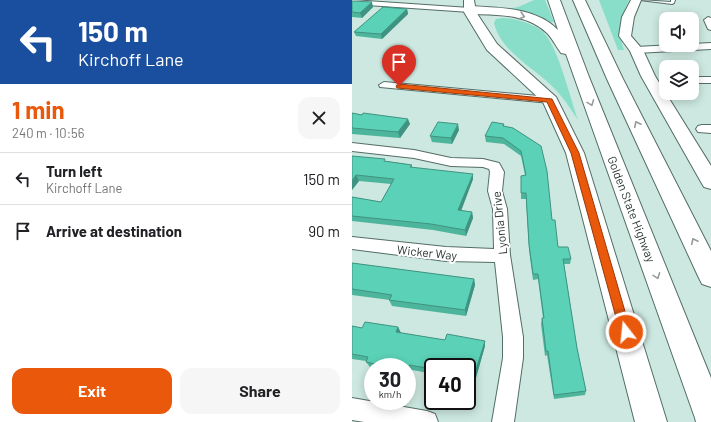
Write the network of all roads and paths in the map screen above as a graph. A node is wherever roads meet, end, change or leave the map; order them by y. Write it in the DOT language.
graph roads {
  1 [pos="554,0"];
  2 [pos="579,0"];
  3 [pos="591,0"];
  4 [pos="636,0"];
  5 [pos="642,0"];
  6 [pos="673,0"];
  7 [pos="352,2"];
  8 [pos="522,2"];
  9 [pos="470,5"];
  10 [pos="711,20"];
  11 [pos="711,27"];
  12 [pos="595,32"];
  13 [pos="711,46"];
  14 [pos="636,50"];
  15 [pos="581,77"];
  16 [pos="699,80"];
  17 [pos="711,80"];
  18 [pos="384,85"];
  19 [pos="550,100"];
  20 [pos="352,147"];
  21 [pos="711,182"];
  22 [pos="352,243"];
  23 [pos="502,255"];
  24 [pos="711,276"];
  25 [pos="352,409"];
  26 [pos="711,418"];
  27 [pos="427,422"];
  28 [pos="503,422"];
  29 [pos="651,422"];
  1 -- 15 [label="highway, Golden State Highway"];
  2 -- 12 [label="highway"];
  3 -- 12 [label="highway"];
  4 -- 14 [label="street"];
  5 -- 6 [label="lane"];
  7 -- 9 [label="street"];
  8 -- 9 [label="highway"];
  9 -- 15 [label="highway, one-way"];
  9 -- 19 [label="street"];
  10 -- 11 [label="street"];
  24 -- 12 [label="highway, one-way"];
  13 -- 14 [label="street"];
  14 -- 21 [label="street"];
  15 -- 26 [label="highway, Golden State Highway, one-way"];
  16 -- 17 [label="street"];
  18 -- 19 [label="street"];
  19 -- 29 [label="street"];
  20 -- 23 [label="street, Lyonia Drive"];
  22 -- 23 [label="street, Wicker Way"];
  23 -- 28 [label="street, Lyonia Drive"];
  25 -- 27 [label="street"];
}
